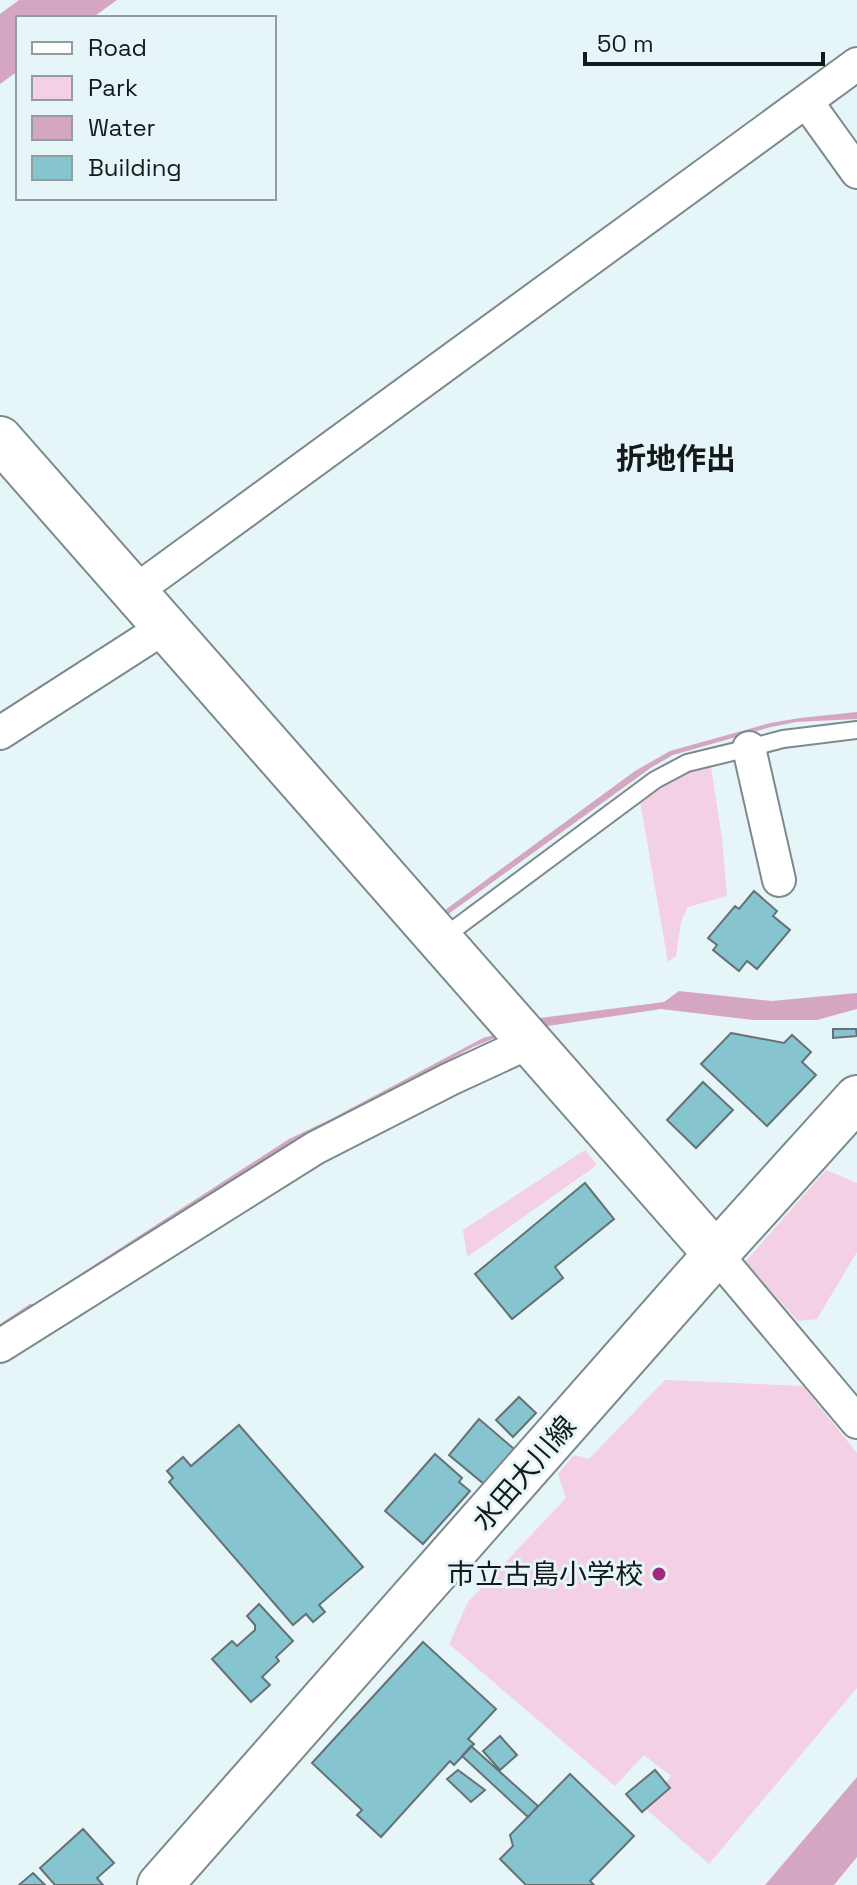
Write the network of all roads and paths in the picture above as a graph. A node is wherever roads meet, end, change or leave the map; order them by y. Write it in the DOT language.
graph roads {
  1 [pos="857,64"];
  2 [pos="806,101"];
  3 [pos="857,172"];
  4 [pos="0,439"];
  5 [pos="134,592"];
  6 [pos="165,627"];
  7 [pos="857,730"];
  8 [pos="0,733"];
  9 [pos="749,748"];
  10 [pos="779,880"];
  11 [pos="440,940"];
  12 [pos="530,1042"];
  13 [pos="857,1098"];
  14 [pos="716,1254"];
  15 [pos="0,1346"];
  16 [pos="857,1422"];
  17 [pos="160,1885"];
  1 -- 2 [label="street"];
  2 -- 3 [label="street"];
  2 -- 5 [label="street"];
  4 -- 5 [label="street"];
  5 -- 6 [label="street"];
  6 -- 8 [label="street"];
  6 -- 11 [label="street"];
  7 -- 9 [label="lane"];
  9 -- 10 [label="street"];
  9 -- 11 [label="lane"];
  11 -- 12 [label="street"];
  12 -- 14 [label="street"];
  12 -- 15 [label="street"];
  13 -- 14 [label="street, 水田大川線"];
  14 -- 16 [label="street"];
  14 -- 17 [label="street, 水田大川線"];
}
